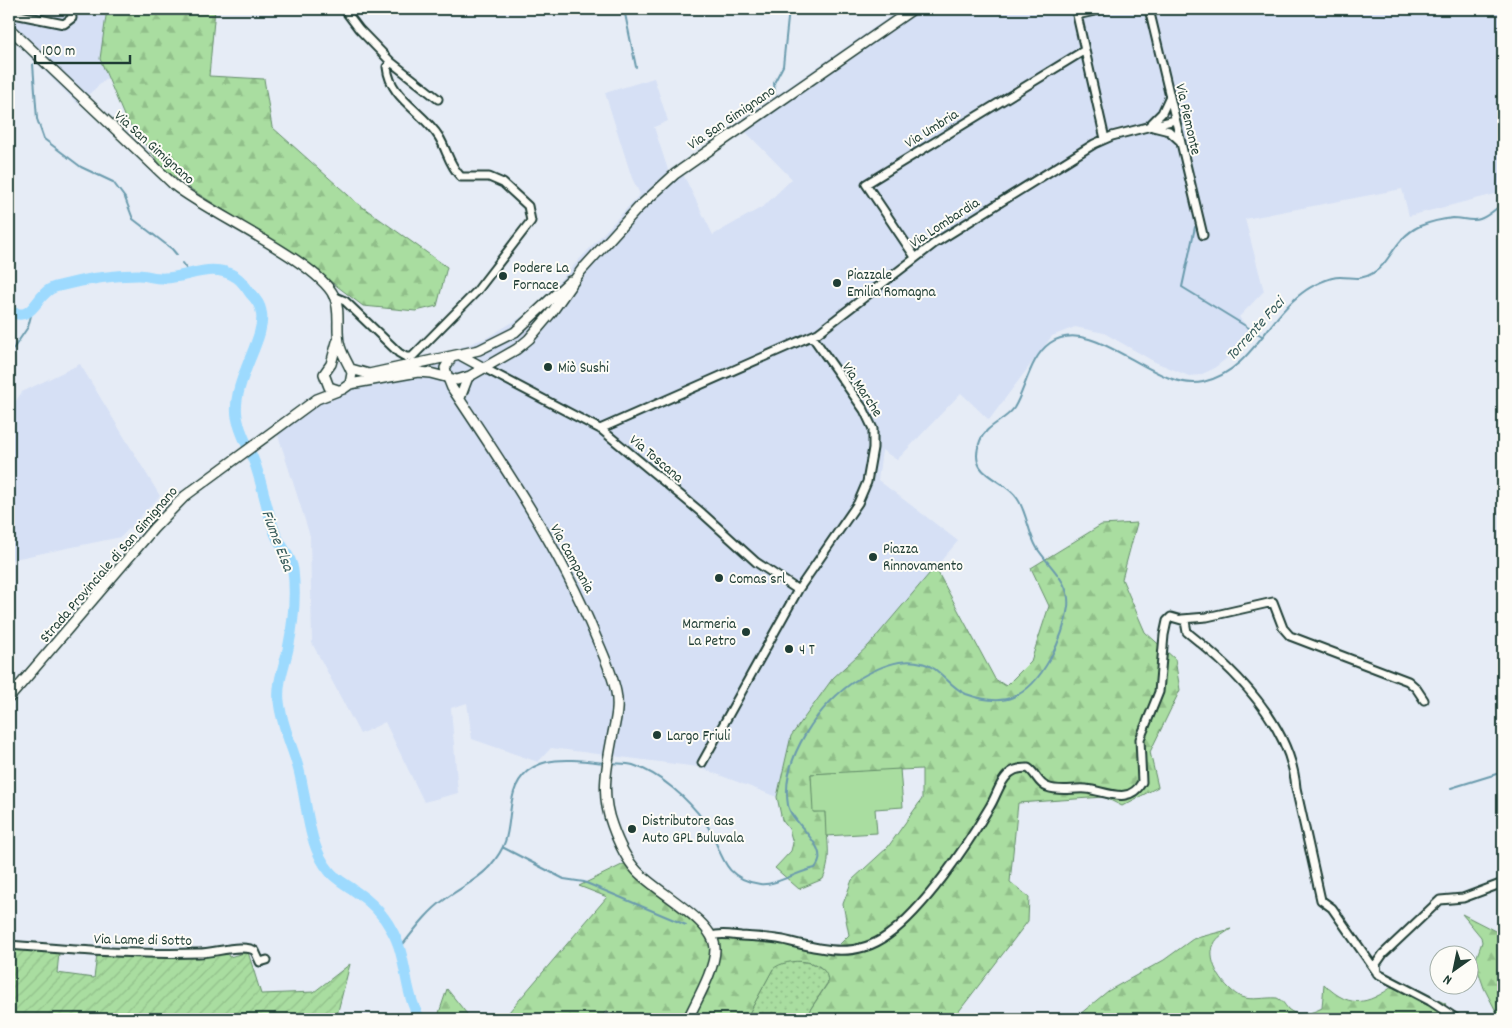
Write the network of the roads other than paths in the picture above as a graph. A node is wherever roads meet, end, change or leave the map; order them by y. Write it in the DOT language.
graph roads {
  1 [pos="71,9"];
  2 [pos="344,9"];
  3 [pos="913,9"];
  4 [pos="1104,9"];
  5 [pos="1149,9"];
  6 [pos="1076,12"];
  7 [pos="9,13"];
  8 [pos="9,28"];
  9 [pos="1085,50"];
  10 [pos="391,62"];
  11 [pos="1170,96"];
  12 [pos="438,99"];
  13 [pos="1175,120"];
  14 [pos="1148,127"];
  15 [pos="1105,138"];
  16 [pos="1180,142"];
  17 [pos="1202,235"];
  18 [pos="915,257"];
  19 [pos="584,268"];
  20 [pos="333,296"];
  21 [pos="812,336"];
  22 [pos="338,339"];
  23 [pos="462,356"];
  24 [pos="452,358"];
  25 [pos="331,364"];
  26 [pos="349,367"];
  27 [pos="484,368"];
  28 [pos="468,377"];
  29 [pos="324,378"];
  30 [pos="448,378"];
  31 [pos="350,384"];
  32 [pos="338,390"];
  33 [pos="460,398"];
  34 [pos="309,404"];
  35 [pos="600,429"];
  36 [pos="798,590"];
  37 [pos="1182,619"];
  38 [pos="9,698"];
  39 [pos="1424,700"];
  40 [pos="702,763"];
  41 [pos="1503,883"];
  42 [pos="711,936"];
  43 [pos="9,945"];
  44 [pos="267,960"];
  45 [pos="1378,974"];
  46 [pos="688,1019"];
  47 [pos="1457,1019"];
  1 -- 7 [label="street"];
  2 -- 10 [label="street"];
  3 -- 19 [label="main road, Via San Gimignano"];
  4 -- 6 [label="street"];
  5 -- 11 [label="street, Via Piemonte"];
  6 -- 9 [label="street"];
  8 -- 20 [label="main road, Via San Gimignano"];
  9 -- 15 [label="street"];
  9 -- 18 [label="street, Via Umbria"];
  10 -- 12 [label="street"];
  10 -- 20 [label="street"];
  11 -- 13 [label="street, Via Piemonte"];
  11 -- 14 [label="street"];
  13 -- 14 [label="street, Via Lombardia"];
  13 -- 16 [label="street, Via Piemonte"];
  14 -- 15 [label="street, Via Lombardia"];
  14 -- 16 [label="street"];
  15 -- 18 [label="street, Via Lombardia"];
  16 -- 17 [label="street, Via Piemonte"];
  18 -- 21 [label="street, Via Lombardia"];
  19 -- 23 [label="main road, Via San Gimignano"];
  19 -- 27 [label="main road, Via San Gimignano"];
  20 -- 22 [label="main road, Via San Gimignano"];
  21 -- 35 [label="street, Via Lombardia"];
  21 -- 36 [label="street, Via Marche"];
  22 -- 25 [label="main road, Via San Gimignano"];
  22 -- 26 [label="main road, Via San Gimignano"];
  23 -- 24 [label="main road, Via San Gimignano"];
  23 -- 27 [label="main road"];
  24 -- 26 [label="main road, Via San Gimignano"];
  24 -- 30 [label="main road"];
  25 -- 26 [label="main road, Via San Gimignano"];
  25 -- 29 [label="main road, Via San Gimignano"];
  26 -- 31 [label="main road, Via San Gimignano"];
  27 -- 28 [label="main road, Via San Gimignano"];
  27 -- 35 [label="street, Via Toscana"];
  28 -- 30 [label="main road, Via San Gimignano"];
  28 -- 33 [label="main road"];
  29 -- 32 [label="main road"];
  29 -- 34 [label="main road, Strada Provinciale di San Gimignano"];
  30 -- 31 [label="main road, Via San Gimignano"];
  30 -- 33 [label="main road, Via Campania"];
  31 -- 32 [label="main road, Via San Gimignano"];
  32 -- 34 [label="main road, Strada Provinciale di San Gimignano"];
  33 -- 42 [label="main road, Via Campania"];
  34 -- 38 [label="main road, Strada Provinciale di San Gimignano"];
  35 -- 36 [label="street, Via Toscana"];
  36 -- 40 [label="street"];
  37 -- 39 [label="street"];
  37 -- 42 [label="street"];
  37 -- 45 [label="street"];
  41 -- 45 [label="street"];
  42 -- 46 [label="main road"];
  43 -- 44 [label="street, Via Lame di Sotto"];
  45 -- 47 [label="street"];
}
